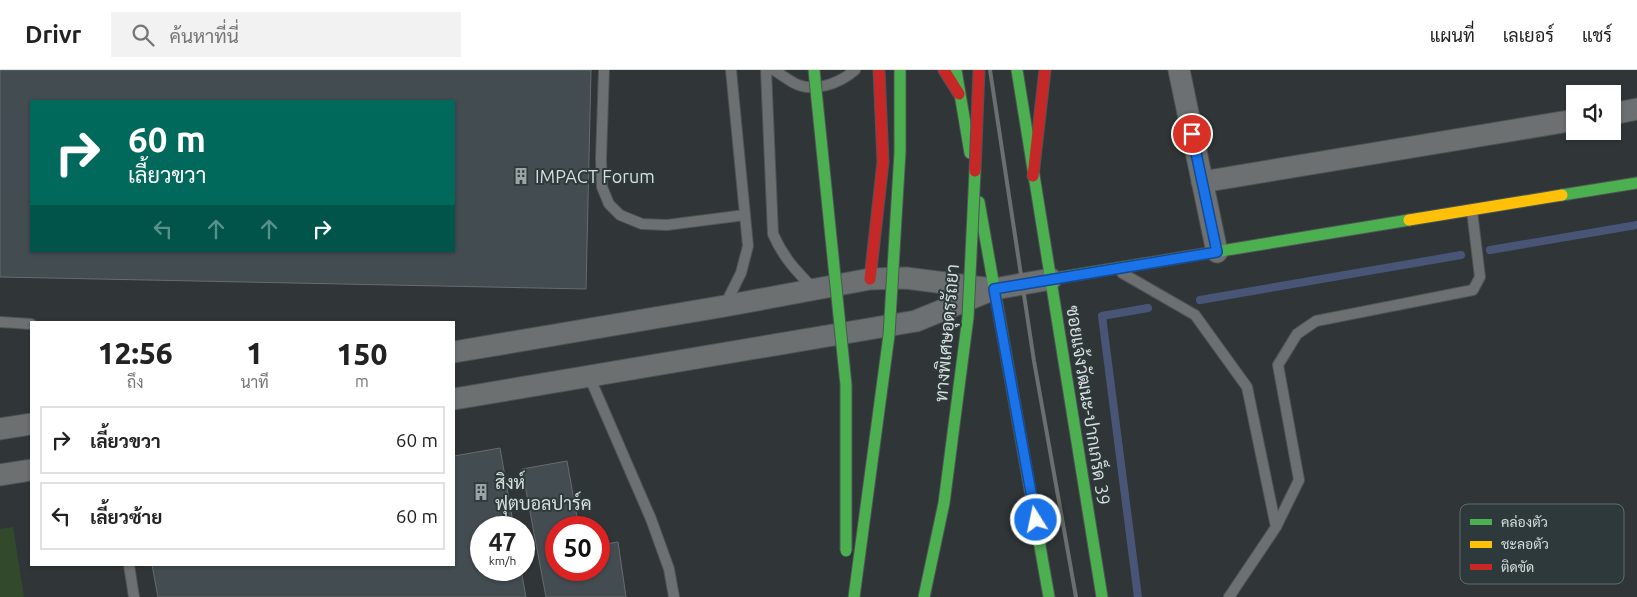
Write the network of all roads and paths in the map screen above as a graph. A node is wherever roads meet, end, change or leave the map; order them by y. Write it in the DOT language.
graph roads {
  1 [pos="604,70"];
  2 [pos="730,70"];
  3 [pos="766,70"];
  4 [pos="774,70"];
  5 [pos="814,70"];
  6 [pos="855,70"];
  7 [pos="879,70"];
  8 [pos="900,70"];
  9 [pos="944,70"];
  10 [pos="956,70"];
  11 [pos="979,70"];
  12 [pos="1017,70"];
  13 [pos="1045,70"];
  14 [pos="1179,70"];
  15 [pos="959,94"];
  16 [pos="1637,110"];
  17 [pos="1621,113"];
  18 [pos="1566,121"];
  19 [pos="1033,176"];
  20 [pos="1202,182"];
  21 [pos="1637,183"];
  22 [pos="1472,210"];
  23 [pos="745,215"];
  24 [pos="1217,252"];
  25 [pos="1115,268"];
  26 [pos="870,279"];
  27 [pos="1051,280"];
  28 [pos="994,289"];
  29 [pos="814,290"];
  30 [pos="725,306"];
  31 [pos="0,322"];
  32 [pos="30,324"];
  33 [pos="455,352"];
  34 [pos="588,376"];
  35 [pos="455,398"];
  36 [pos="30,424"];
  37 [pos="0,429"];
  38 [pos="30,470"];
  39 [pos="0,475"];
  40 [pos="1276,527"];
  41 [pos="846,558"];
  42 [pos="129,566"];
  43 [pos="846,578"];
  44 [pos="134,597"];
  45 [pos="674,597"];
  46 [pos="846,597"];
  47 [pos="854,597"];
  48 [pos="924,597"];
  49 [pos="1049,597"];
  50 [pos="1102,597"];
  51 [pos="1229,597"];
  1 -- 23 [label="lane"];
  2 -- 23 [label="lane"];
  3 -- 29 [label="lane"];
  4 -- 6 [label="lane"];
  5 -- 41 [label="main road, bridge"];
  7 -- 26 [label="main road"];
  8 -- 47 [label="main road, bridge"];
  9 -- 15 [label="main road"];
  10 -- 15 [label="main road"];
  11 -- 48 [label="main road, ทางพิเศษอุดรรัถยา, bridge"];
  12 -- 19 [label="main road, ซอยแจ้งวัฒนะ-ปากเกร็ด 39"];
  13 -- 19 [label="main road"];
  14 -- 20 [label="street"];
  15 -- 28 [label="main road"];
  16 -- 17 [label="street"];
  18 -- 20 [label="street"];
  19 -- 27 [label="main road, ซอยแจ้งวัฒนะ-ปากเกร็ด 39"];
  20 -- 24 [label="street"];
  21 -- 22 [label="main road"];
  22 -- 24 [label="main road"];
  22 -- 40 [label="lane"];
  23 -- 30 [label="lane"];
  24 -- 25 [label="main road"];
  25 -- 27 [label="main road"];
  25 -- 40 [label="lane"];
  26 -- 28 [label="street"];
  26 -- 29 [label="street"];
  27 -- 28 [label="street"];
  27 -- 50 [label="main road, ซอยแจ้งวัฒนะ-ปากเกร็ด 39"];
  28 -- 34 [label="street"];
  28 -- 49 [label="main road"];
  29 -- 30 [label="street"];
  30 -- 33 [label="street"];
  31 -- 32 [label="lane"];
  34 -- 35 [label="street"];
  34 -- 45 [label="lane"];
  36 -- 37 [label="street"];
  38 -- 39 [label="street"];
  40 -- 51 [label="lane"];
  42 -- 44 [label="lane"];
  43 -- 46 [label="main road"];
}
